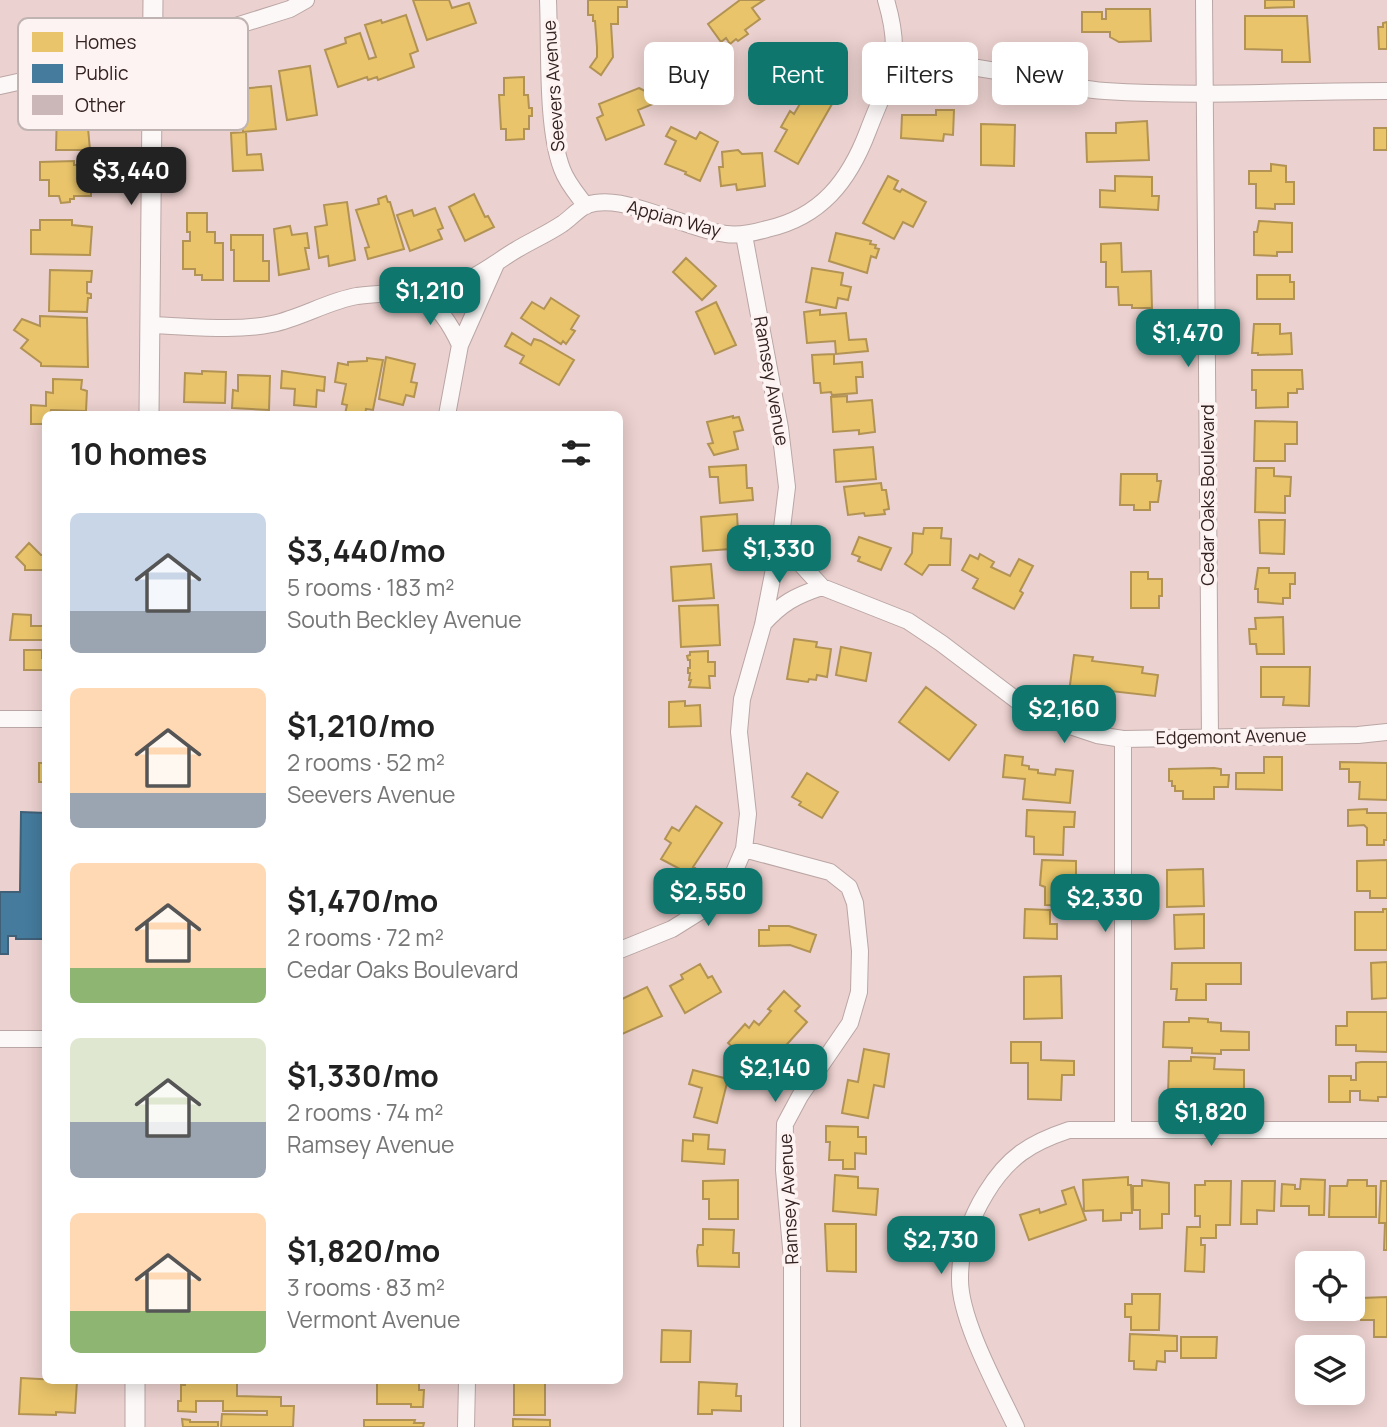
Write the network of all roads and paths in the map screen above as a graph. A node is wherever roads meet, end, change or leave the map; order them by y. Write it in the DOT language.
graph roads {
  1 [pos="153,0"];
  2 [pos="306,0"];
  3 [pos="548,0"];
  4 [pos="886,0"];
  5 [pos="1204,0"];
  6 [pos="153,18"];
  7 [pos="248,22"];
  8 [pos="895,42"];
  9 [pos="978,68"];
  10 [pos="18,82"];
  11 [pos="0,86"];
  12 [pos="1387,91"];
  13 [pos="1205,93"];
  14 [pos="880,105"];
  15 [pos="152,130"];
  16 [pos="586,206"];
  17 [pos="744,235"];
  18 [pos="496,264"];
  19 [pos="420,292"];
  20 [pos="150,325"];
  21 [pos="460,345"];
  22 [pos="149,411"];
  23 [pos="448,411"];
  24 [pos="782,528"];
  25 [pos="822,587"];
  26 [pos="763,625"];
  27 [pos="0,719"];
  28 [pos="42,719"];
  29 [pos="1387,732"];
  30 [pos="1210,738"];
  31 [pos="1123,739"];
  32 [pos="744,849"];
  33 [pos="623,949"];
  34 [pos="0,1039"];
  35 [pos="42,1040"];
  36 [pos="1123,1129"];
  37 [pos="1387,1130"];
  38 [pos="135,1384"];
  39 [pos="467,1384"];
  40 [pos="135,1427"];
  41 [pos="466,1427"];
  42 [pos="792,1427"];
  43 [pos="1016,1427"];
  1 -- 6 [label="street"];
  2 -- 7 [label="street"];
  3 -- 16 [label="street, Seevers Avenue"];
  4 -- 8 [label="street, Appian Way"];
  5 -- 13 [label="street, Cedar Oaks Boulevard"];
  9 -- 13 [label="street"];
  10 -- 11 [label="street"];
  12 -- 13 [label="street"];
  13 -- 30 [label="street, Cedar Oaks Boulevard"];
  14 -- 17 [label="street, Appian Way"];
  15 -- 20 [label="street"];
  16 -- 17 [label="street, Appian Way"];
  16 -- 18 [label="street"];
  17 -- 24 [label="street, Ramsey Avenue"];
  18 -- 19 [label="street"];
  18 -- 21 [label="street"];
  19 -- 20 [label="street"];
  19 -- 21 [label="street"];
  20 -- 22 [label="street"];
  21 -- 23 [label="street"];
  24 -- 25 [label="street, Edgemont Avenue"];
  24 -- 26 [label="street, Ramsey Avenue"];
  25 -- 26 [label="street"];
  25 -- 31 [label="street, Edgemont Avenue"];
  26 -- 32 [label="street, Ramsey Avenue"];
  27 -- 28 [label="street"];
  29 -- 30 [label="street, Edgemont Avenue"];
  30 -- 31 [label="street, Edgemont Avenue"];
  31 -- 36 [label="street"];
  32 -- 33 [label="street"];
  32 -- 42 [label="street, Ramsey Avenue"];
  34 -- 35 [label="street"];
  36 -- 37 [label="street"];
  36 -- 43 [label="street"];
  38 -- 40 [label="street"];
  39 -- 41 [label="street"];
}
